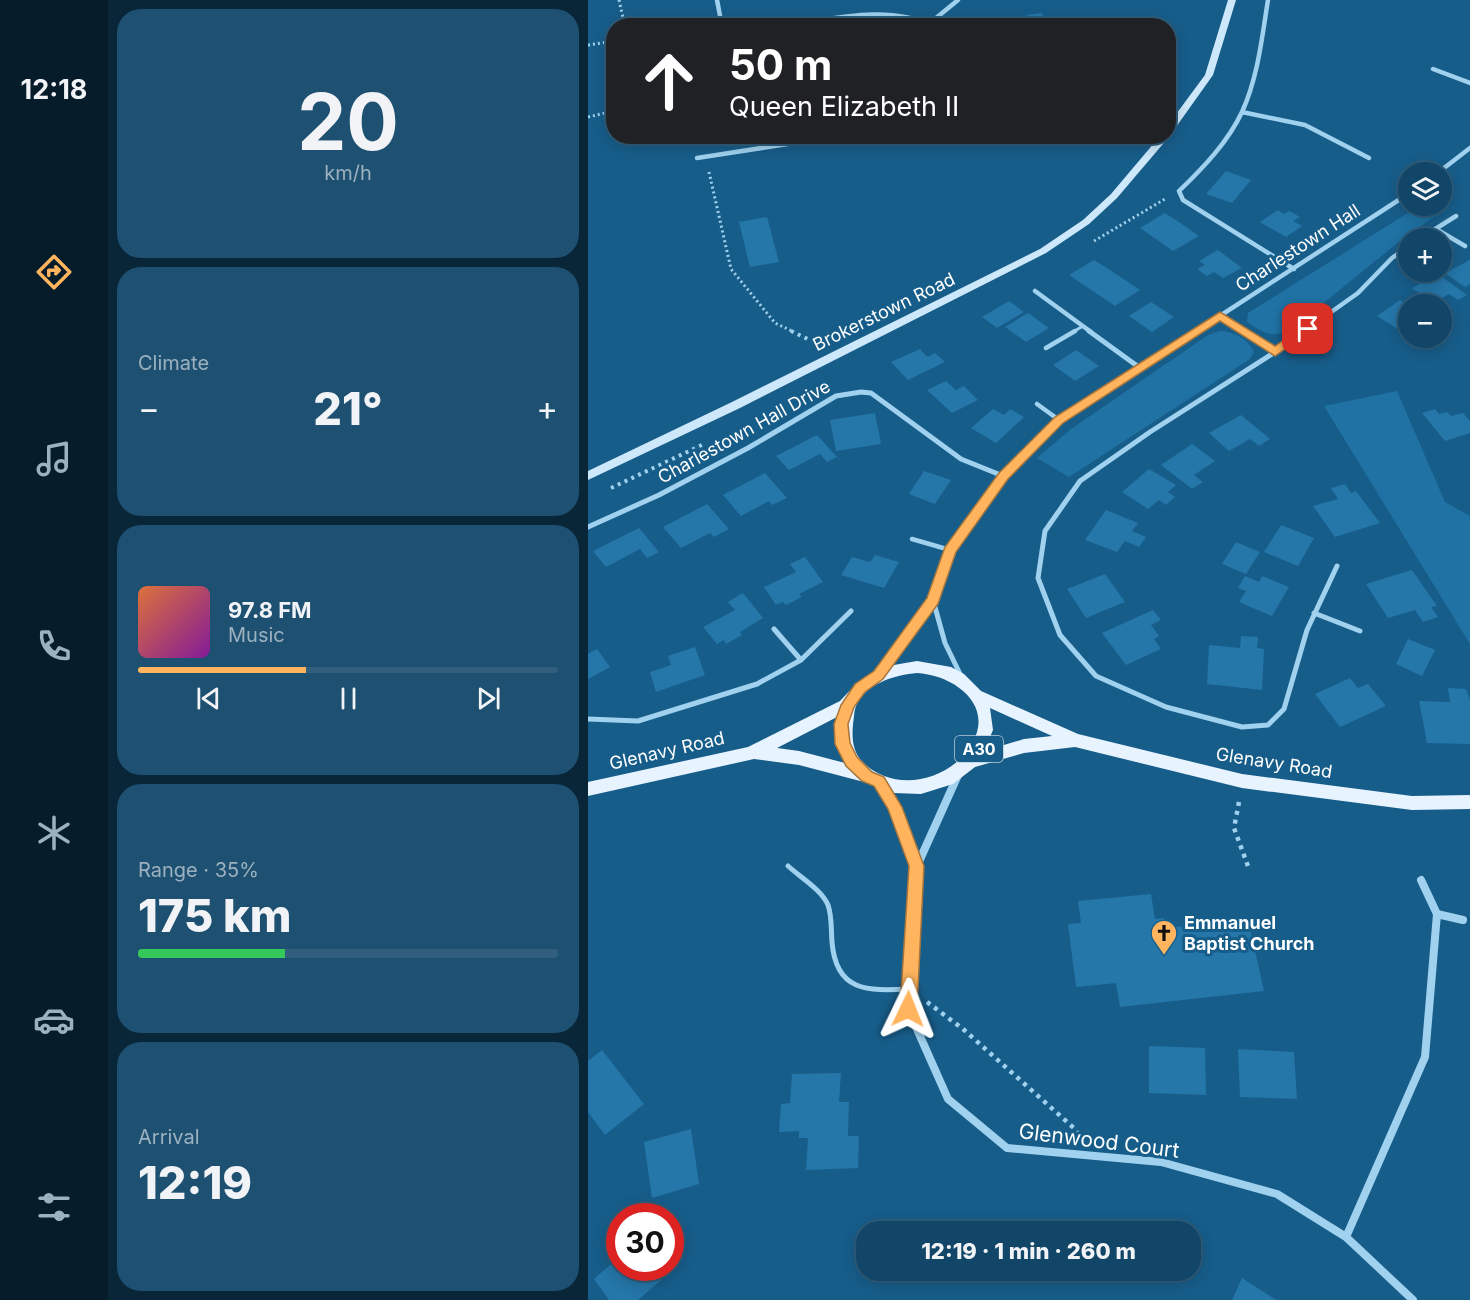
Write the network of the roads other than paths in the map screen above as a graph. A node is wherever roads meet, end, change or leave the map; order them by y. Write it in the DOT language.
graph roads {
  1 [pos="717,0"];
  2 [pos="958,0"];
  3 [pos="1232,0"];
  4 [pos="1268,0"];
  5 [pos="720,18"];
  6 [pos="848,18"];
  7 [pos="918,18"];
  8 [pos="938,18"];
  9 [pos="1433,69"];
  10 [pos="1470,83"];
  11 [pos="1242,112"];
  12 [pos="1176,121"];
  13 [pos="787,144"];
  14 [pos="1159,144"];
  15 [pos="1470,148"];
  16 [pos="697,158"];
  17 [pos="1370,158"];
  18 [pos="1452,162"];
  19 [pos="1398,201"];
  20 [pos="1456,216"];
  21 [pos="1438,228"];
  22 [pos="1452,238"];
  23 [pos="1465,246"];
  24 [pos="1398,254"];
  25 [pos="1293,269"];
  26 [pos="1035,291"];
  27 [pos="1220,316"];
  28 [pos="1083,326"];
  29 [pos="1046,348"];
  30 [pos="1275,352"];
  31 [pos="1140,368"];
  32 [pos="1037,404"];
  33 [pos="1059,420"];
  34 [pos="588,476"];
  35 [pos="1003,476"];
  36 [pos="588,527"];
  37 [pos="912,539"];
  38 [pos="950,550"];
  39 [pos="1337,566"];
  40 [pos="933,600"];
  41 [pos="851,611"];
  42 [pos="1314,613"];
  43 [pos="774,629"];
  44 [pos="1360,631"];
  45 [pos="801,660"];
  46 [pos="879,675"];
  47 [pos="964,681"];
  48 [pos="978,696"];
  49 [pos="848,705"];
  50 [pos="588,718"];
  51 [pos="1075,740"];
  52 [pos="755,752"];
  53 [pos="964,767"];
  54 [pos="873,779"];
  55 [pos="588,789"];
  56 [pos="1470,802"];
  57 [pos="788,866"];
  58 [pos="917,866"];
  59 [pos="1421,880"];
  60 [pos="1437,914"];
  61 [pos="1463,920"];
  62 [pos="909,989"];
  63 [pos="1346,1237"];
  64 [pos="1413,1300"];
  1 -- 5 [label="street"];
  2 -- 8 [label="street"];
  3 -- 12 [label="street"];
  4 -- 11 [label="street"];
  6 -- 7 [label="street"];
  9 -- 10 [label="street"];
  11 -- 17 [label="street"];
  11 -- 25 [label="street"];
  13 -- 16 [label="street"];
  14 -- 34 [label="street, Brokerstown Road"];
  15 -- 18 [label="street"];
  19 -- 25 [label="street, Charlestown Hall"];
  20 -- 21 [label="street"];
  22 -- 23 [label="street"];
  24 -- 30 [label="street"];
  25 -- 27 [label="street, Charlestown Hall"];
  26 -- 28 [label="street"];
  27 -- 30 [label="street"];
  27 -- 31 [label="street, Charlestown Hall"];
  28 -- 29 [label="lane"];
  28 -- 31 [label="street"];
  30 -- 42 [label="street"];
  31 -- 33 [label="street, Charlestown Hall"];
  32 -- 33 [label="lane"];
  33 -- 35 [label="street, Charlestown Hall"];
  35 -- 36 [label="street, Charlestown Hall Drive"];
  35 -- 38 [label="street, Charlestown Hall"];
  37 -- 38 [label="lane"];
  38 -- 40 [label="street, Charlestown Hall"];
  39 -- 42 [label="street"];
  40 -- 46 [label="street, Charlestown Hall"];
  40 -- 47 [label="street"];
  41 -- 45 [label="street"];
  42 -- 44 [label="street"];
  43 -- 45 [label="street"];
  45 -- 50 [label="street"];
  46 -- 47 [label="main road, A30"];
  46 -- 49 [label="main road, A30"];
  47 -- 48 [label="main road, A30"];
  48 -- 51 [label="main road, Glenavy Road / A30"];
  48 -- 53 [label="main road, A30"];
  49 -- 52 [label="main road, Glenavy Road / A30"];
  49 -- 54 [label="main road, A30"];
  51 -- 53 [label="main road, Glenavy Road / A30"];
  51 -- 56 [label="main road, Glenavy Road / A30"];
  52 -- 54 [label="main road, Glenavy Road / A30"];
  52 -- 55 [label="main road, Glenavy Road / A30"];
  53 -- 54 [label="main road, A30"];
  53 -- 58 [label="street, Glenwood Court"];
  54 -- 58 [label="street, Glenwood Court"];
  57 -- 62 [label="lane"];
  58 -- 62 [label="street, Glenwood Court"];
  59 -- 60 [label="street"];
  60 -- 61 [label="street"];
  60 -- 63 [label="street"];
  62 -- 63 [label="street, Glenwood Court"];
  63 -- 64 [label="street, Glenwood Court"];
}
